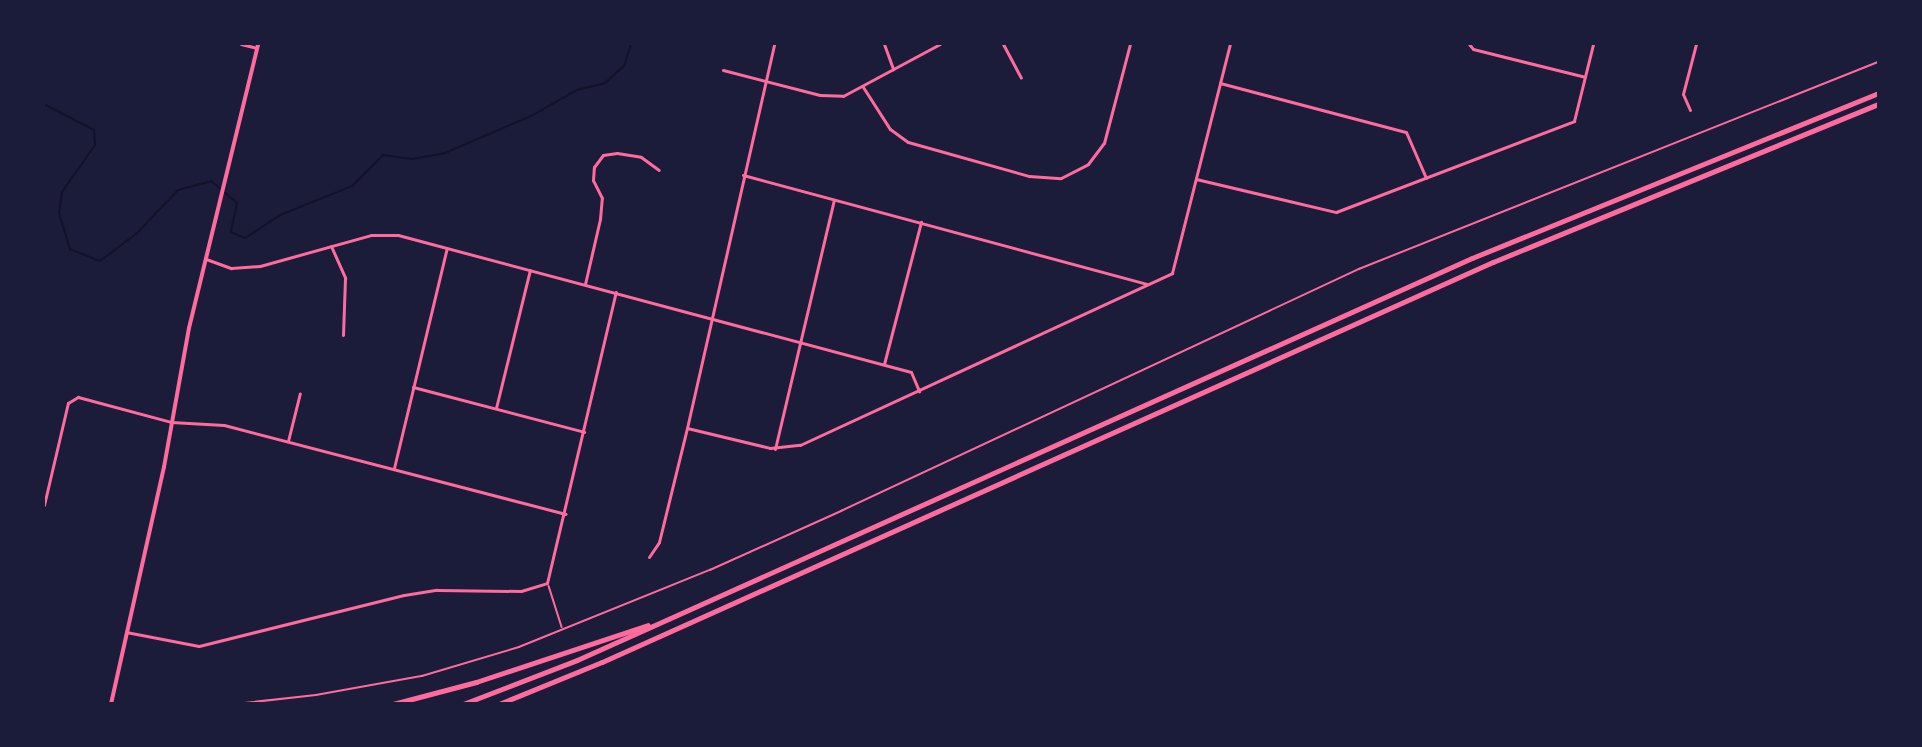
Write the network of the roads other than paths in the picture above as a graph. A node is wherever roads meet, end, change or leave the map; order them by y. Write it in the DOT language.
graph roads {
  1 [pos="241,44"];
  2 [pos="774,44"];
  3 [pos="884,44"];
  4 [pos="940,44"];
  5 [pos="1003,44"];
  6 [pos="1130,44"];
  7 [pos="1230,44"];
  8 [pos="1469,44"];
  9 [pos="1593,44"];
  10 [pos="1696,44"];
  11 [pos="258,46"];
  12 [pos="893,69"];
  13 [pos="723,70"];
  14 [pos="1585,77"];
  15 [pos="1021,78"];
  16 [pos="765,81"];
  17 [pos="1220,83"];
  18 [pos="864,87"];
  19 [pos="1878,93"];
  20 [pos="1878,104"];
  21 [pos="1690,110"];
  22 [pos="659,170"];
  23 [pos="743,175"];
  24 [pos="1426,178"];
  25 [pos="1196,179"];
  26 [pos="834,200"];
  27 [pos="921,222"];
  28 [pos="332,246"];
  29 [pos="447,248"];
  30 [pos="206,259"];
  31 [pos="530,270"];
  32 [pos="585,284"];
  33 [pos="1148,284"];
  34 [pos="616,292"];
  35 [pos="712,317"];
  36 [pos="343,335"];
  37 [pos="802,341"];
  38 [pos="884,364"];
  39 [pos="413,387"];
  40 [pos="920,391"];
  41 [pos="300,393"];
  42 [pos="496,408"];
  43 [pos="171,422"];
  44 [pos="687,428"];
  45 [pos="584,432"];
  46 [pos="288,441"];
  47 [pos="775,449"];
  48 [pos="394,468"];
  49 [pos="44,505"];
  50 [pos="566,514"];
  51 [pos="649,557"];
  52 [pos="664,621"];
  53 [pos="126,632"];
  54 [pos="111,704"];
  55 [pos="393,704"];
  56 [pos="464,704"];
  57 [pos="499,704"];
  1 -- 11 [label="street"];
  2 -- 16 [label="street"];
  3 -- 12 [label="street"];
  4 -- 12 [label="street"];
  5 -- 15 [label="street"];
  6 -- 18 [label="street"];
  7 -- 17 [label="street"];
  8 -- 14 [label="street"];
  9 -- 14 [label="street"];
  10 -- 21 [label="street"];
  11 -- 30 [label="street"];
  12 -- 18 [label="street"];
  13 -- 16 [label="street"];
  14 -- 24 [label="street"];
  16 -- 18 [label="street"];
  16 -- 23 [label="street"];
  17 -- 24 [label="street"];
  17 -- 25 [label="street"];
  19 -- 52 [label="highway"];
  20 -- 57 [label="highway"];
  22 -- 32 [label="street"];
  23 -- 26 [label="street"];
  23 -- 35 [label="street"];
  24 -- 25 [label="street"];
  25 -- 33 [label="street"];
  26 -- 27 [label="street"];
  26 -- 37 [label="street"];
  27 -- 33 [label="street"];
  27 -- 38 [label="street"];
  28 -- 29 [label="street"];
  28 -- 30 [label="street"];
  28 -- 36 [label="street"];
  29 -- 31 [label="street"];
  29 -- 39 [label="street"];
  30 -- 43 [label="street"];
  31 -- 32 [label="street"];
  31 -- 42 [label="street"];
  32 -- 34 [label="street"];
  33 -- 40 [label="street"];
  34 -- 35 [label="street"];
  34 -- 45 [label="street"];
  35 -- 37 [label="street"];
  35 -- 44 [label="street"];
  37 -- 38 [label="street"];
  37 -- 47 [label="street"];
  38 -- 40 [label="street"];
  39 -- 42 [label="street"];
  39 -- 48 [label="street"];
  40 -- 47 [label="street"];
  41 -- 46 [label="street"];
  42 -- 45 [label="street"];
  43 -- 46 [label="street"];
  43 -- 49 [label="street"];
  43 -- 53 [label="street"];
  44 -- 47 [label="street"];
  44 -- 51 [label="street"];
  45 -- 50 [label="street"];
  46 -- 48 [label="street"];
  48 -- 50 [label="street"];
  50 -- 53 [label="street"];
  52 -- 55 [label="highway"];
  52 -- 56 [label="highway"];
  53 -- 54 [label="street"];
}
